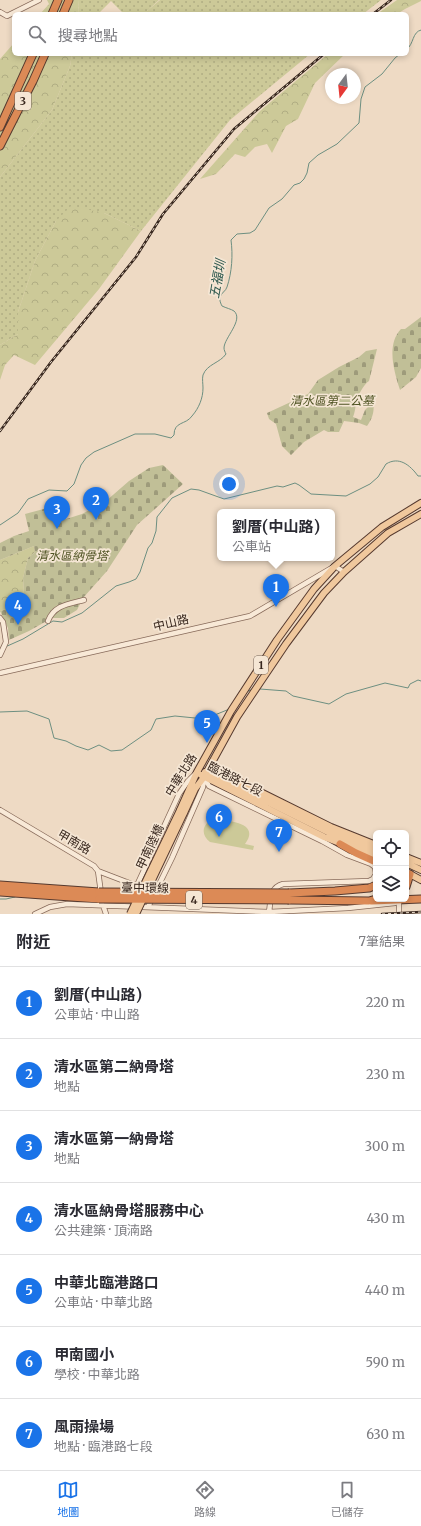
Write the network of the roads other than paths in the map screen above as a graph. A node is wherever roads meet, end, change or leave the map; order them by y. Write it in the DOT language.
graph roads {
  1 [pos="38,0"];
  2 [pos="58,0"];
  3 [pos="69,0"];
  4 [pos="0,12"];
  5 [pos="15,12"];
  6 [pos="53,12"];
  7 [pos="64,12"];
  8 [pos="12,13"];
  9 [pos="32,56"];
  10 [pos="44,56"];
  11 [pos="0,127"];
  12 [pos="0,146"];
  13 [pos="421,502"];
  14 [pos="421,514"];
  15 [pos="335,566"];
  16 [pos="344,572"];
  17 [pos="84,600"];
  18 [pos="0,618"];
  19 [pos="48,621"];
  20 [pos="0,655"];
  21 [pos="0,674"];
  22 [pos="197,772"];
  23 [pos="207,772"];
  24 [pos="0,810"];
  25 [pos="182,812"];
  26 [pos="330,830"];
  27 [pos="340,844"];
  28 [pos="373,844"];
  29 [pos="373,850"];
  30 [pos="373,856"];
  31 [pos="409,858"];
  32 [pos="373,861"];
  33 [pos="421,863"];
  34 [pos="421,870"];
  35 [pos="98,871"];
  36 [pos="409,873"];
  37 [pos="421,880"];
  38 [pos="0,885"];
  39 [pos="137,886"];
  40 [pos="373,886"];
  41 [pos="335,891"];
  42 [pos="373,891"];
  43 [pos="0,892"];
  44 [pos="289,897"];
  45 [pos="409,899"];
  46 [pos="421,899"];
  47 [pos="373,900"];
  48 [pos="421,902"];
  49 [pos="399,903"];
  50 [pos="103,906"];
  51 [pos="128,906"];
  52 [pos="148,907"];
  53 [pos="269,912"];
  54 [pos="35,914"];
  55 [pos="106,914"];
  56 [pos="130,914"];
  57 [pos="136,914"];
  58 [pos="399,914"];
  1 -- 5 [label="street"];
  2 -- 6 [label="highway"];
  3 -- 7 [label="highway"];
  4 -- 8 [label="street"];
  9 -- 11 [label="highway, 3"];
  10 -- 12 [label="highway, 3"];
  13 -- 15 [label="main road, 中山路 / 1"];
  14 -- 16 [label="main road, 1"];
  15 -- 16 [label="street"];
  15 -- 21 [label="street, 中山路"];
  15 -- 22 [label="main road, 中華北路 / 1"];
  16 -- 23 [label="main road, 中華北路 / 1"];
  17 -- 19 [label="street"];
  18 -- 20 [label="street"];
  22 -- 23 [label="main road, 臨港路七段"];
  22 -- 25 [label="main road, 1"];
  22 -- 39 [label="street, 中華北路"];
  23 -- 25 [label="main road, 1"];
  23 -- 26 [label="main road, 臨港路七段"];
  23 -- 27 [label="main road, 臨港路七段"];
  23 -- 52 [label="street, 中華北路"];
  23 -- 53 [label="street"];
  24 -- 35 [label="street, 甲南路"];
  25 -- 56 [label="main road, 甲南陸橋 / 1, bridge"];
  25 -- 57 [label="main road, 甲南陸橋 / 1, bridge"];
  26 -- 28 [label="main road, 臨港路七段"];
  26 -- 29 [label="main road, 臨港路七段"];
  27 -- 30 [label="main road, 臨港路七段"];
  27 -- 32 [label="highway"];
  31 -- 33 [label="main road"];
  34 -- 36 [label="main road"];
  35 -- 39 [label="street"];
  35 -- 50 [label="street, 甲南路"];
  36 -- 37 [label="main road"];
  38 -- 44 [label="highway, 臺中環線 / 4, bridge"];
  39 -- 51 [label="street, 中華北路"];
  40 -- 41 [label="highway"];
  41 -- 42 [label="highway"];
  41 -- 44 [label="highway"];
  43 -- 44 [label="highway, 臺中環線 / 4, bridge"];
  44 -- 47 [label="highway"];
  45 -- 46 [label="highway"];
  48 -- 49 [label="street"];
  49 -- 53 [label="street"];
  49 -- 58 [label="street"];
  50 -- 51 [label="street"];
  50 -- 54 [label="street"];
  50 -- 55 [label="street, 甲南路"];
  51 -- 52 [label="street"];
  52 -- 53 [label="street"];
}
